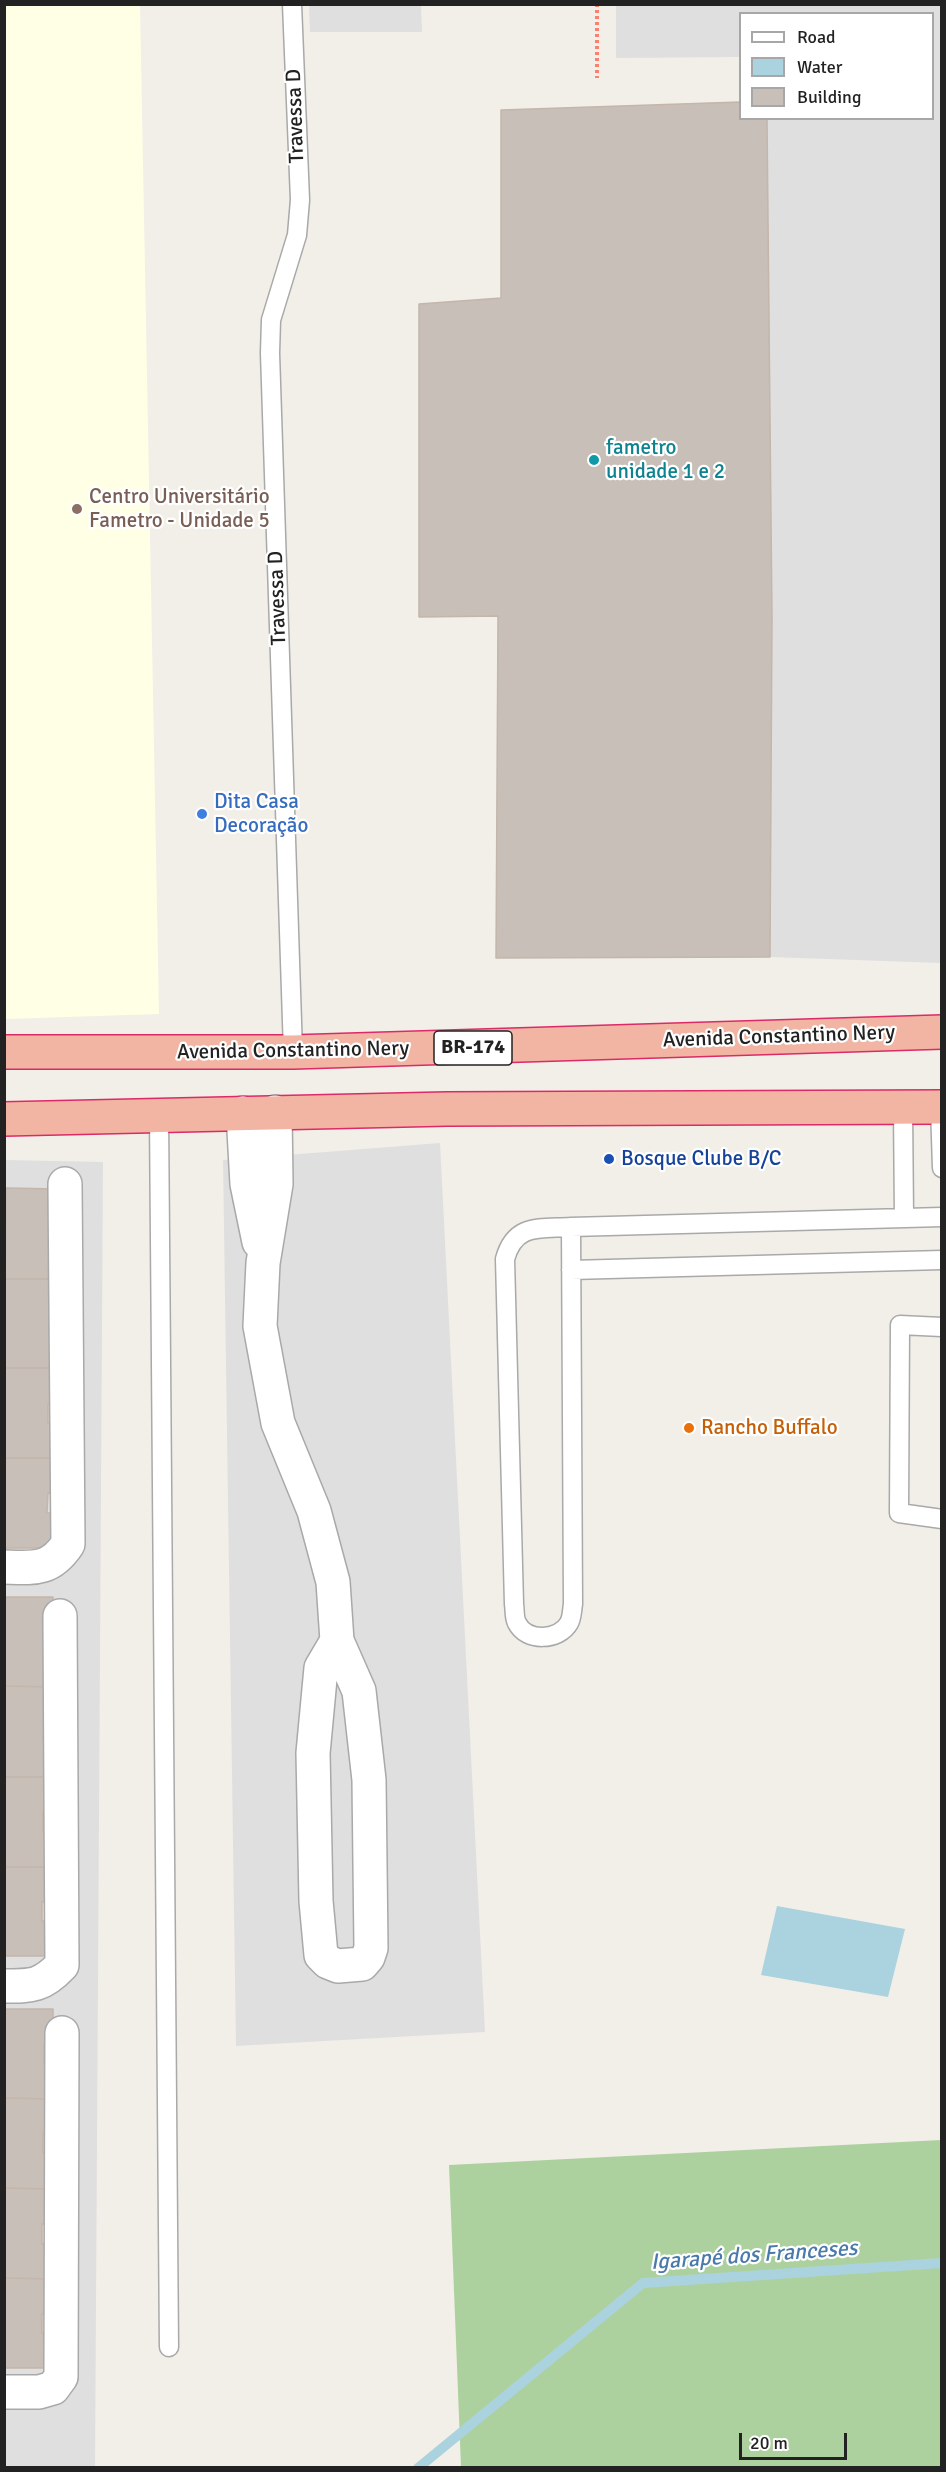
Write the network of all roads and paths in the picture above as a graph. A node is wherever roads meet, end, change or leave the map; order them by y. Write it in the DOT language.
graph roads {
  1 [pos="292,4"];
  2 [pos="597,4"];
  3 [pos="597,78"];
  4 [pos="942,1032"];
  5 [pos="4,1052"];
  6 [pos="293,1052"];
  7 [pos="941,1107"];
  8 [pos="903,1108"];
  9 [pos="275,1112"];
  10 [pos="243,1113"];
  11 [pos="159,1115"];
  12 [pos="4,1119"];
  13 [pos="942,1168"];
  14 [pos="65,1184"];
  15 [pos="942,1217"];
  16 [pos="904,1218"];
  17 [pos="571,1227"];
  18 [pos="942,1260"];
  19 [pos="263,1263"];
  20 [pos="571,1270"];
  21 [pos="942,1327"];
  22 [pos="942,1519"];
  23 [pos="4,1567"];
  24 [pos="60,1616"];
  25 [pos="337,1641"];
  26 [pos="4,1986"];
  27 [pos="62,2033"];
  28 [pos="169,2347"];
  29 [pos="4,2392"];
  1 -- 6 [label="lane, Travessa D"];
  2 -- 3 [label="path"];
  4 -- 6 [label="highway, Avenida Constantino Nery / BR-174"];
  5 -- 6 [label="highway, Avenida Constantino Nery / BR-174"];
  7 -- 8 [label="highway"];
  7 -- 13 [label="lane"];
  8 -- 9 [label="highway"];
  8 -- 16 [label="lane"];
  9 -- 10 [label="highway"];
  9 -- 19 [label="street"];
  10 -- 11 [label="highway"];
  10 -- 19 [label="street"];
  11 -- 12 [label="highway"];
  11 -- 28 [label="lane"];
  14 -- 23 [label="street"];
  15 -- 16 [label="lane"];
  16 -- 17 [label="lane"];
  17 -- 20 [label="lane"];
  17 -- 20 [label="lane"];
  18 -- 20 [label="lane"];
  19 -- 25 [label="street"];
  21 -- 22 [label="lane"];
  24 -- 26 [label="street"];
  25 -- 25 [label="street"];
  27 -- 29 [label="street"];
}
